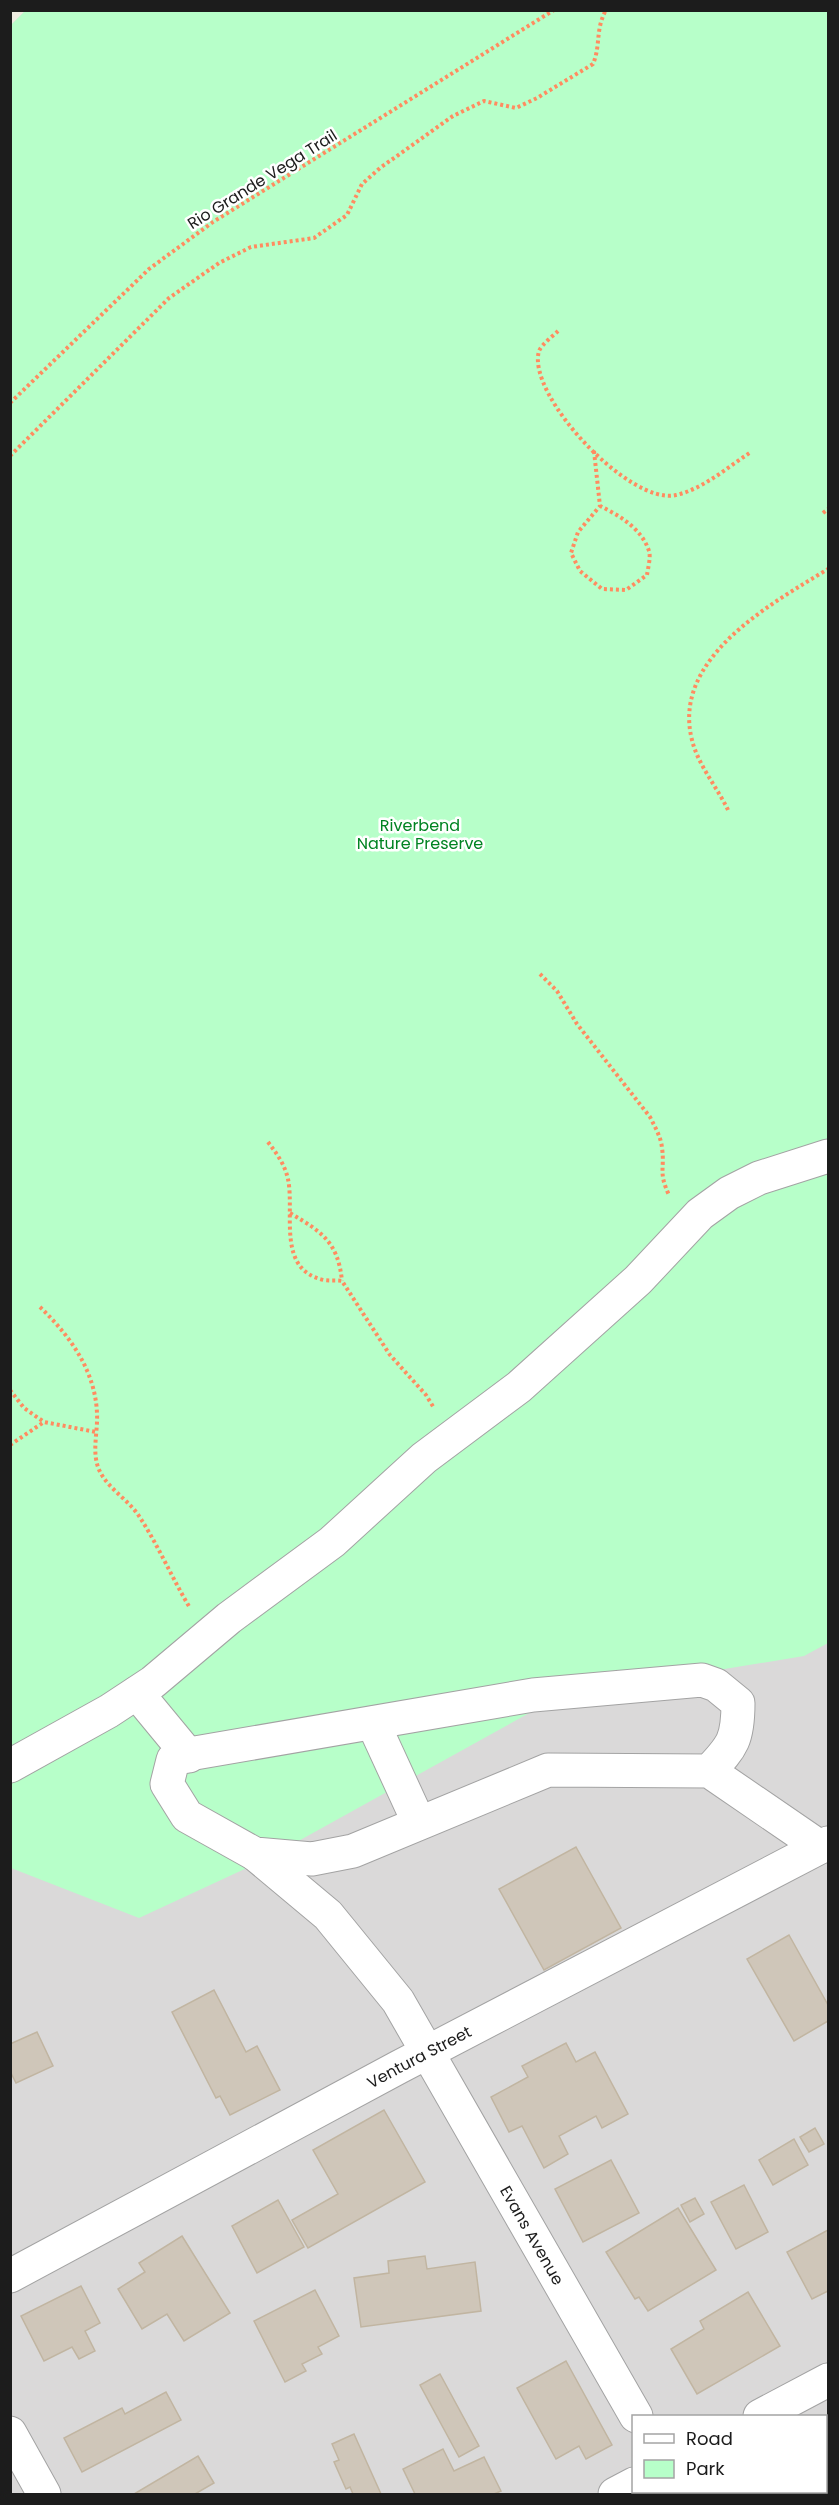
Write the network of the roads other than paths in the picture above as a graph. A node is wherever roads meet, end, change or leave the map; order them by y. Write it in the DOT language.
graph roads {
  1 [pos="828,1156"];
  2 [pos="137,1692"];
  3 [pos="373,1723"];
  4 [pos="189,1756"];
  5 [pos="10,1766"];
  6 [pos="709,1771"];
  7 [pos="419,1823"];
  8 [pos="824,1845"];
  9 [pos="255,1854"];
  10 [pos="429,2053"];
  11 [pos="10,2276"];
  12 [pos="828,2380"];
  13 [pos="635,2415"];
  14 [pos="762,2415"];
  15 [pos="10,2433"];
  16 [pos="632,2485"];
  17 [pos="44,2494"];
  18 [pos="615,2494"];
  1 -- 2 [label="street"];
  2 -- 4 [label="street"];
  2 -- 5 [label="street"];
  3 -- 4 [label="street"];
  3 -- 6 [label="street"];
  3 -- 7 [label="street"];
  4 -- 9 [label="street"];
  6 -- 7 [label="street"];
  6 -- 8 [label="street"];
  7 -- 9 [label="street"];
  8 -- 10 [label="street, Ventura Street"];
  9 -- 10 [label="street, Evans Avenue"];
  10 -- 11 [label="street, Ventura Street"];
  10 -- 13 [label="street, Evans Avenue"];
  12 -- 14 [label="street"];
  15 -- 17 [label="street"];
  16 -- 18 [label="street"];
}
